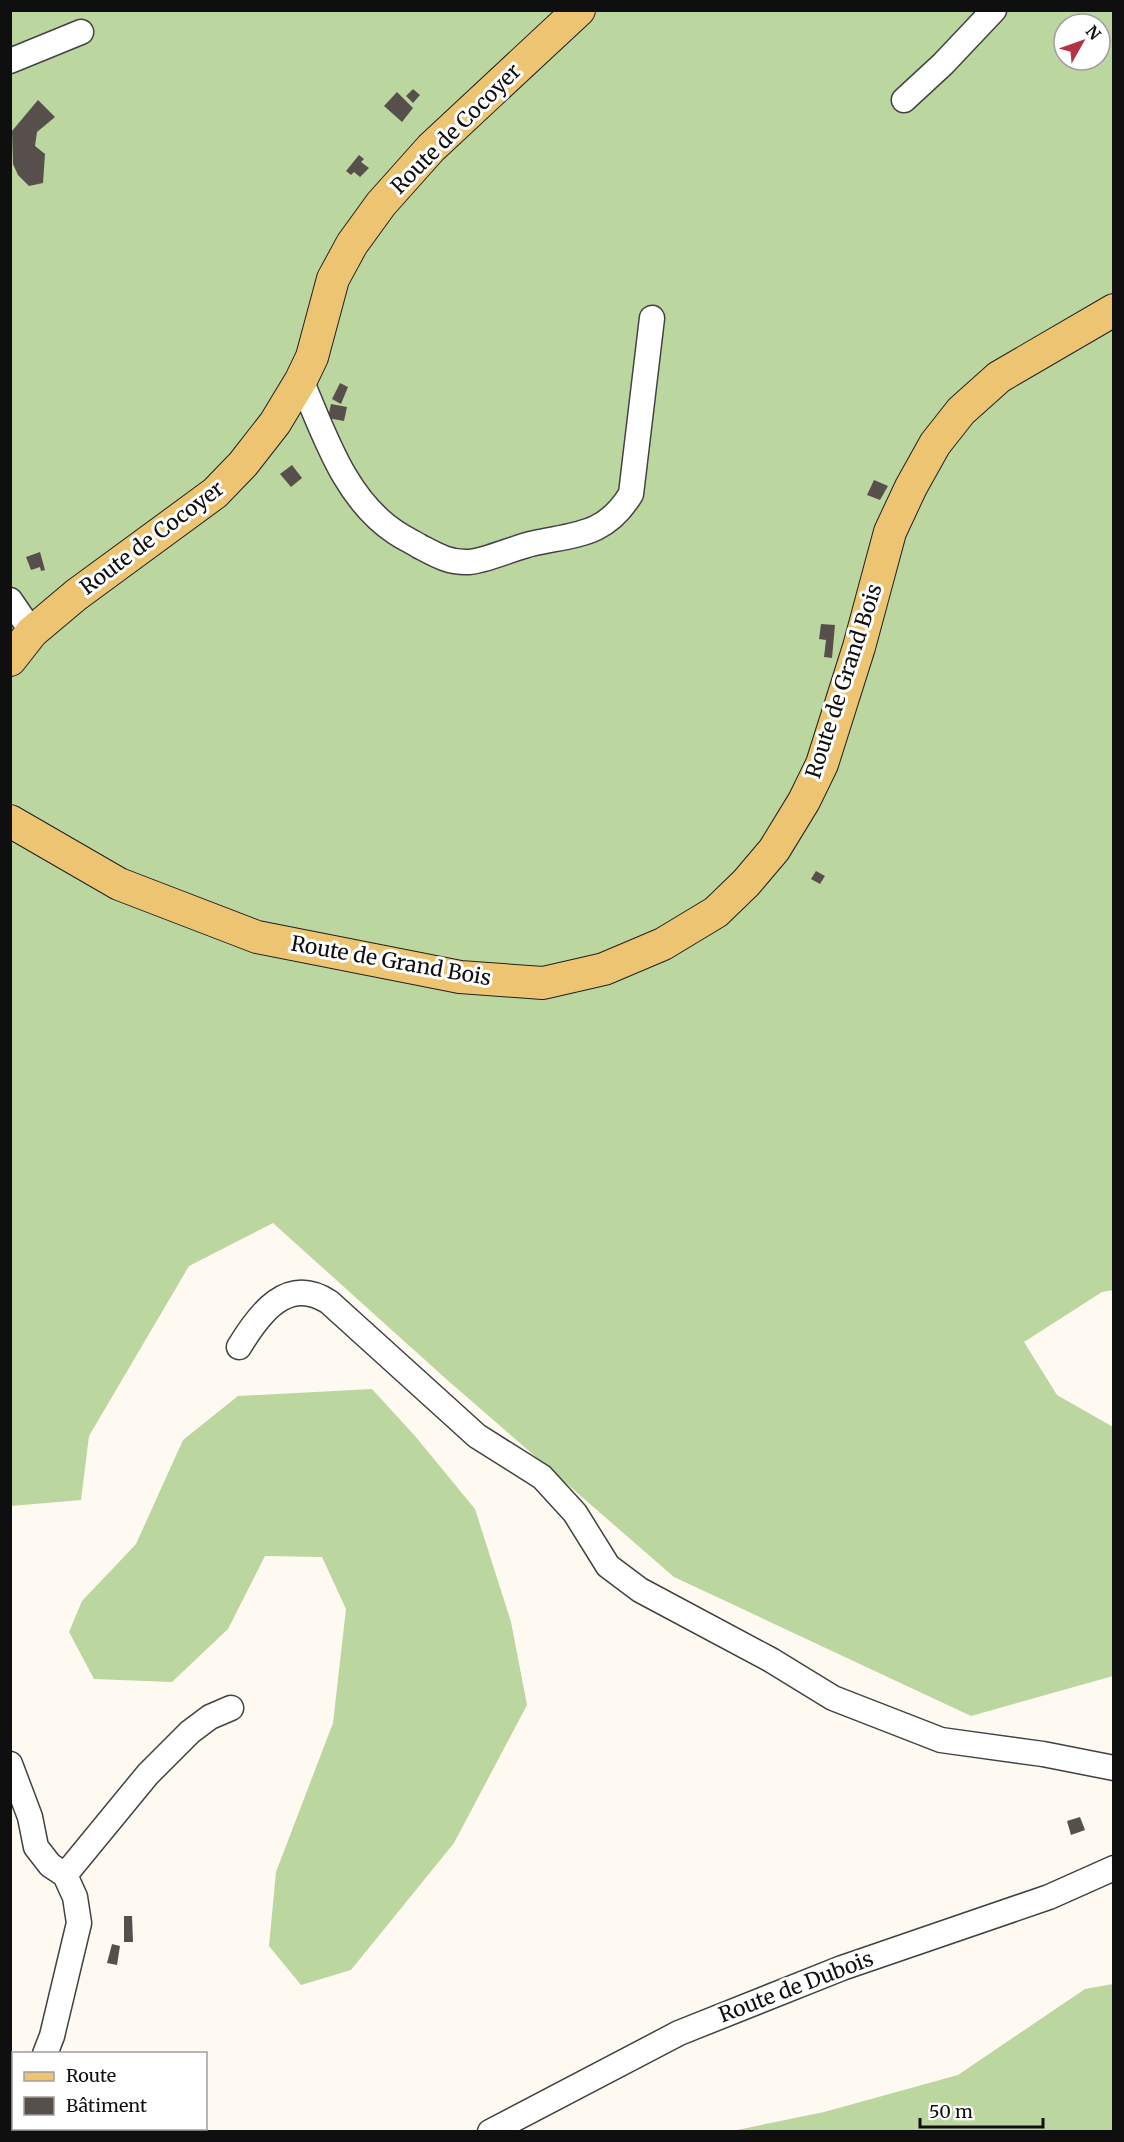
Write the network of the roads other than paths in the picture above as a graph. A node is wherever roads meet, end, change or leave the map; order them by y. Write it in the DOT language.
graph roads {
  1 [pos="579,10"];
  2 [pos="994,10"];
  3 [pos="81,32"];
  4 [pos="10,61"];
  5 [pos="904,99"];
  6 [pos="1113,310"];
  7 [pos="652,318"];
  8 [pos="301,380"];
  9 [pos="10,600"];
  10 [pos="32,632"];
  11 [pos="10,660"];
  12 [pos="10,821"];
  13 [pos="238,1347"];
  14 [pos="231,1708"];
  15 [pos="10,1764"];
  16 [pos="1113,1767"];
  17 [pos="1113,1868"];
  18 [pos="65,1875"];
  19 [pos="46,2052"];
  20 [pos="490,2132"];
  1 -- 8 [label="main road, Route de Cocoyer"];
  2 -- 5 [label="street"];
  3 -- 4 [label="street"];
  6 -- 12 [label="main road, Route de Grand Bois"];
  7 -- 8 [label="street"];
  8 -- 10 [label="main road, Route de Cocoyer"];
  9 -- 10 [label="street"];
  10 -- 11 [label="main road, Route de Cocoyer"];
  13 -- 16 [label="street"];
  14 -- 18 [label="street"];
  15 -- 18 [label="street"];
  17 -- 20 [label="street, Route de Dubois"];
  18 -- 19 [label="street"];
}
